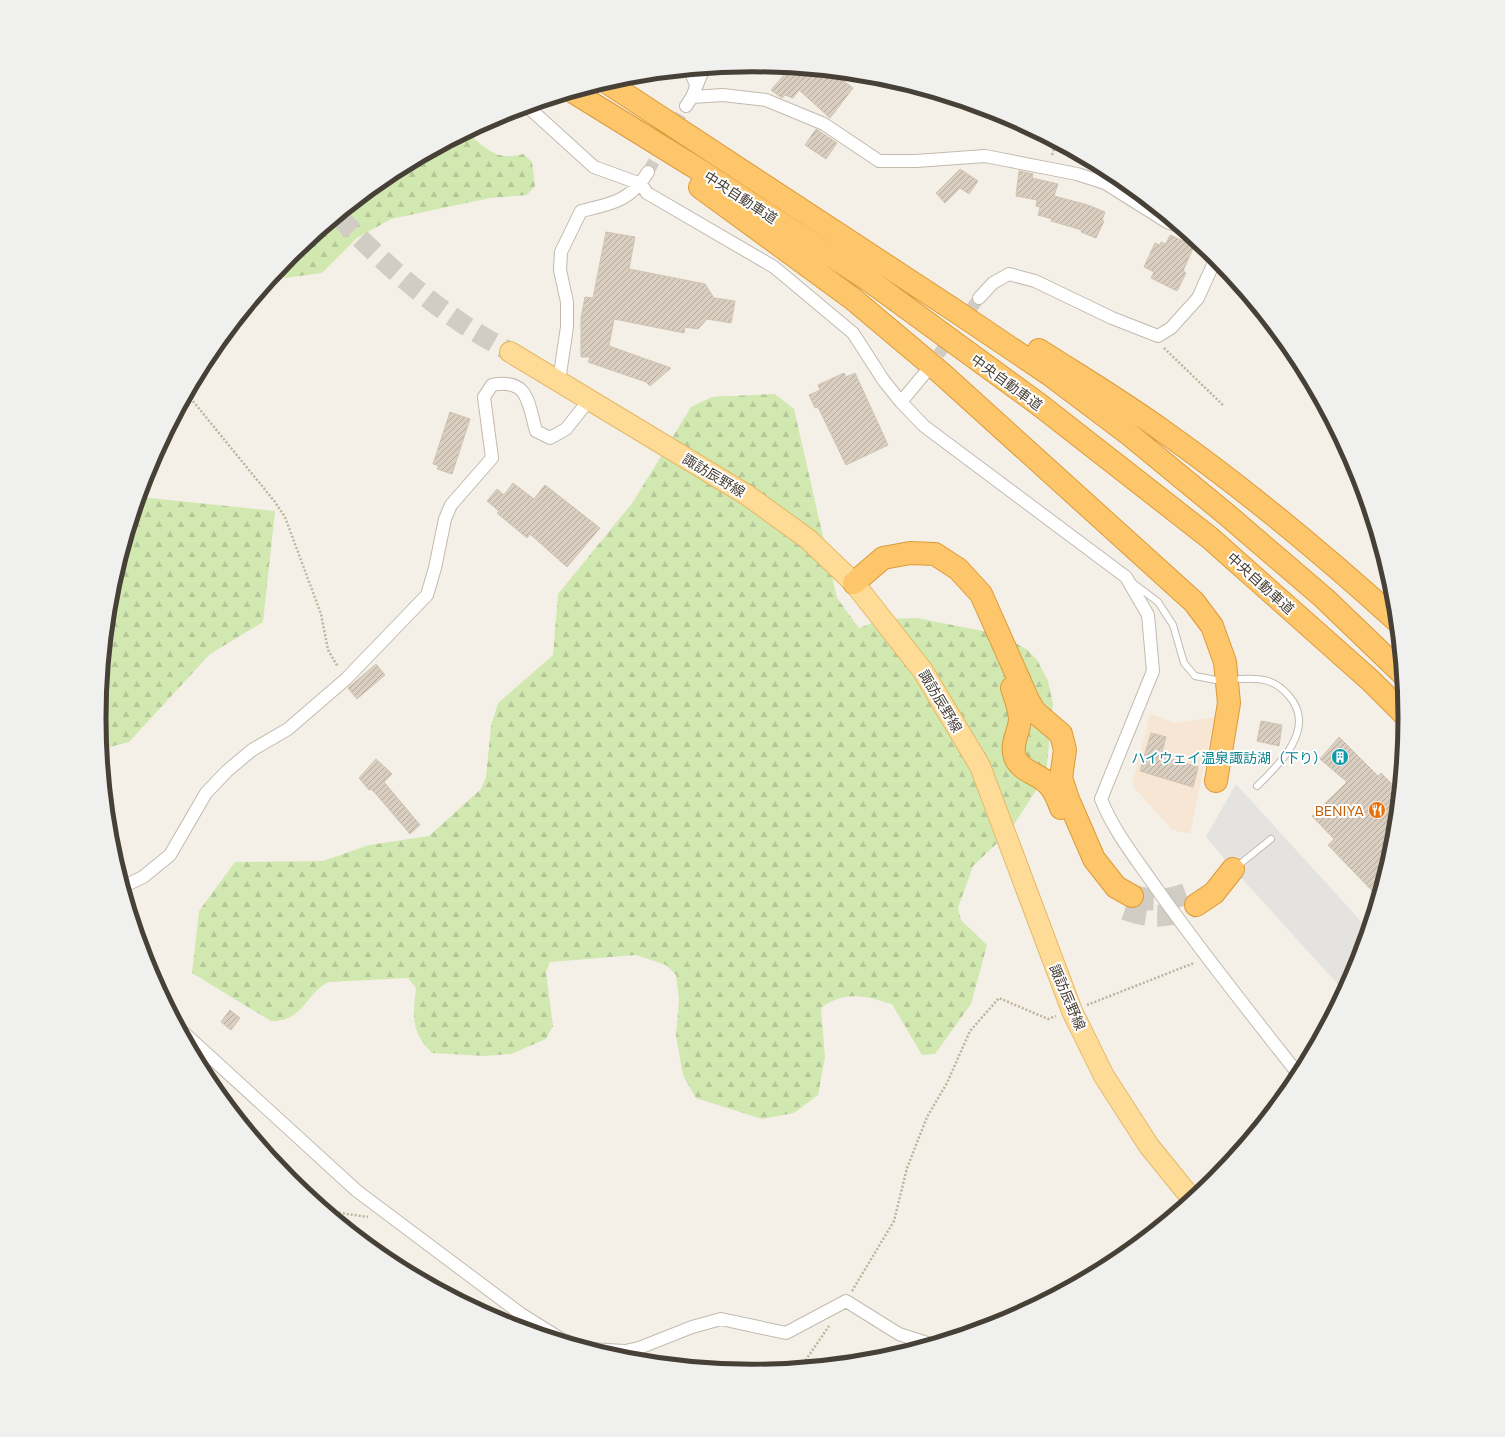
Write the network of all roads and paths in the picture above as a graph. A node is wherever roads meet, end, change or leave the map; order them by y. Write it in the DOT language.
graph roads {
  1 [pos="701,74"];
  2 [pos="688,76"];
  3 [pos="614,87"];
  4 [pos="579,96"];
  5 [pos="691,98"];
  6 [pos="563,101"];
  7 [pos="532,111"];
  8 [pos="648,172"];
  9 [pos="641,184"];
  10 [pos="1164,220"];
  11 [pos="1213,264"];
  12 [pos="979,298"];
  13 [pos="954,310"];
  14 [pos="1158,336"];
  15 [pos="510,352"];
  16 [pos="924,373"];
  17 [pos="559,381"];
  18 [pos="191,399"];
  19 [pos="589,400"];
  20 [pos="901,402"];
  21 [pos="1224,406"];
  22 [pos="1126,577"];
  23 [pos="854,583"];
  24 [pos="987,608"];
  25 [pos="1390,615"];
  26 [pos="1397,668"];
  27 [pos="346,679"];
  28 [pos="1240,679"];
  29 [pos="1216,680"];
  30 [pos="1399,709"];
  31 [pos="1033,726"];
  32 [pos="1049,768"];
  33 [pos="1216,781"];
  34 [pos="1257,786"];
  35 [pos="1271,839"];
  36 [pos="1233,869"];
  37 [pos="128,884"];
  38 [pos="1193,899"];
  39 [pos="1129,903"];
  40 [pos="1207,958"];
  41 [pos="1072,1011"];
  42 [pos="192,1040"];
  43 [pos="1295,1070"];
  44 [pos="1189,1195"];
  45 [pos="335,1212"];
  46 [pos="397,1221"];
  47 [pos="846,1301"];
  48 [pos="551,1333"];
  49 [pos="924,1342"];
  50 [pos="614,1350"];
  51 [pos="804,1363"];
  1 -- 5 [label="street"];
  2 -- 5 [label="lane"];
  3 -- 13 [label="highway, 中央自動車道"];
  4 -- 30 [label="highway, 中央自動車道"];
  5 -- 10 [label="street"];
  6 -- 33 [label="highway"];
  7 -- 9 [label="street"];
  8 -- 9 [label="street"];
  9 -- 17 [label="street"];
  9 -- 20 [label="street"];
  11 -- 14 [label="street"];
  12 -- 14 [label="street"];
  13 -- 25 [label="highway"];
  13 -- 26 [label="highway, 中央自動車道"];
  14 -- 21 [label="path"];
  15 -- 17 [label="main road, 諏訪辰野線"];
  16 -- 20 [label="street"];
  17 -- 19 [label="main road, 諏訪辰野線"];
  18 -- 27 [label="path"];
  19 -- 23 [label="main road, 諏訪辰野線"];
  19 -- 27 [label="street"];
  20 -- 22 [label="street"];
  22 -- 29 [label="lane"];
  22 -- 40 [label="street"];
  23 -- 24 [label="highway"];
  23 -- 41 [label="main road, 諏訪辰野線"];
  24 -- 31 [label="highway"];
  24 -- 31 [label="highway"];
  27 -- 37 [label="street"];
  28 -- 34 [label="lane"];
  31 -- 32 [label="highway"];
  31 -- 32 [label="highway"];
  32 -- 39 [label="highway"];
  35 -- 36 [label="lane"];
  36 -- 38 [label="highway"];
  40 -- 41 [label="path"];
  40 -- 43 [label="street"];
  41 -- 44 [label="main road, 諏訪辰野線"];
  41 -- 47 [label="path"];
  42 -- 46 [label="street"];
  45 -- 46 [label="path"];
  46 -- 48 [label="street"];
  47 -- 49 [label="street"];
  47 -- 50 [label="street"];
  47 -- 51 [label="path"];
}
